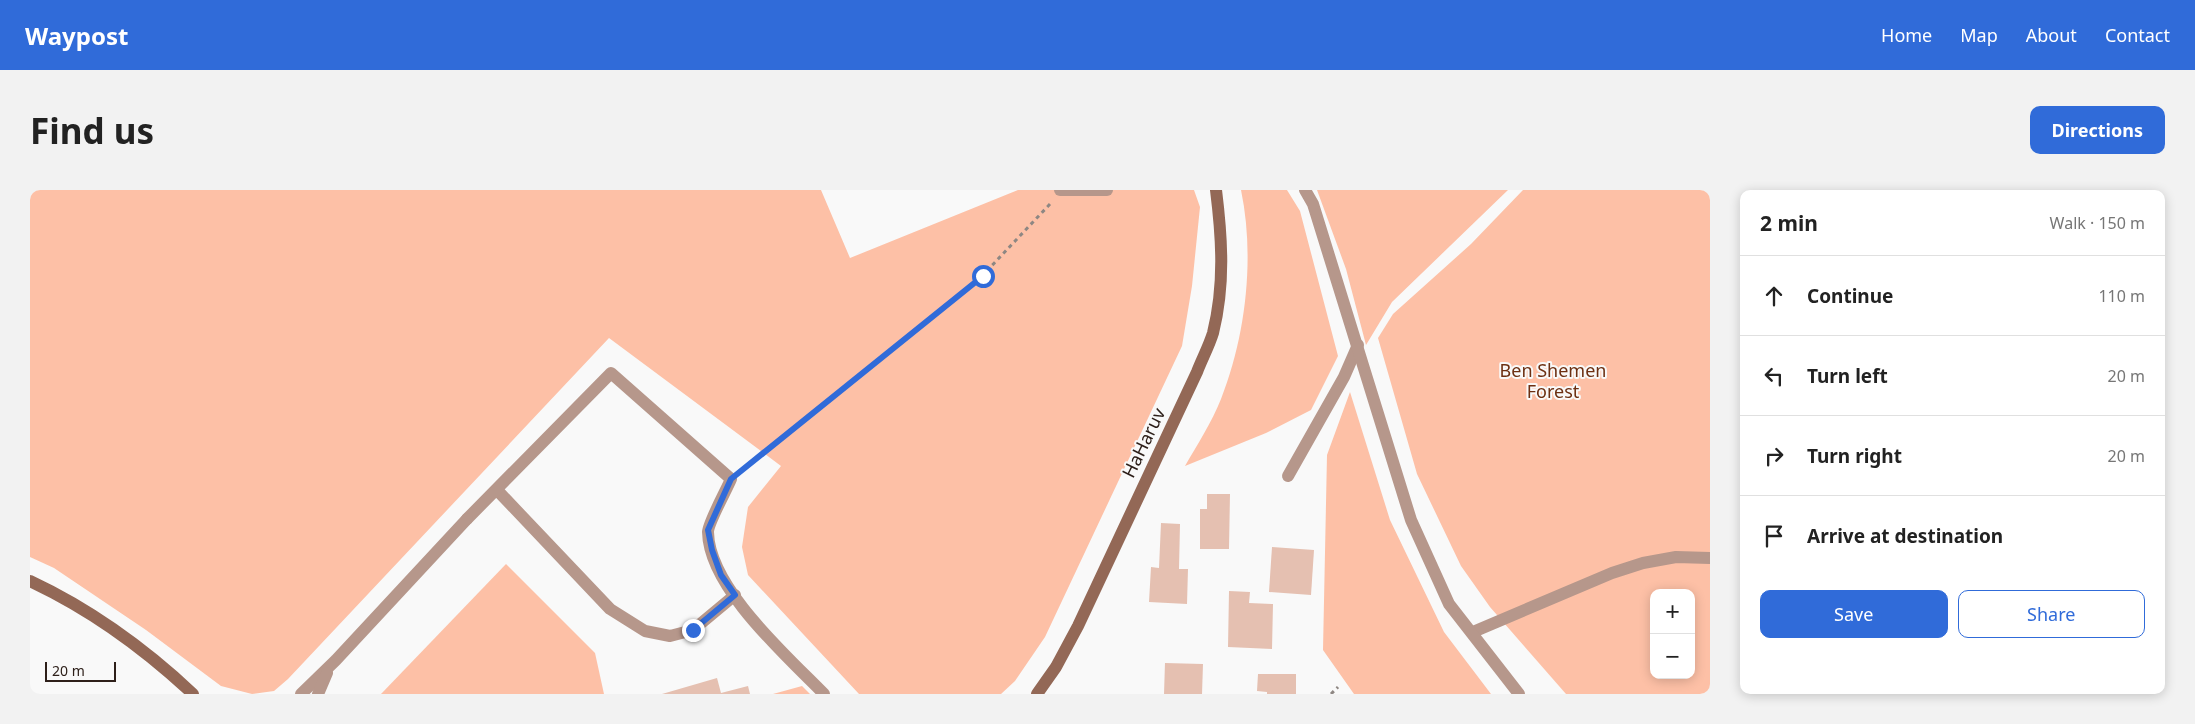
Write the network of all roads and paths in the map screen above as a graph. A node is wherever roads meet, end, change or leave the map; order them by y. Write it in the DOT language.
graph roads {
  1 [pos="1062,190"];
  2 [pos="1107,190"];
  3 [pos="1216,190"];
  4 [pos="1305,190"];
  5 [pos="1358,345"];
  6 [pos="1288,476"];
  7 [pos="731,479"];
  8 [pos="497,490"];
  9 [pos="1710,558"];
  10 [pos="30,581"];
  11 [pos="735,595"];
  12 [pos="1473,632"];
  13 [pos="336,660"];
  14 [pos="167,669"];
  15 [pos="1338,687"];
  16 [pos="193,694"];
  17 [pos="204,694"];
  18 [pos="301,694"];
  19 [pos="318,694"];
  20 [pos="824,694"];
  21 [pos="1037,694"];
  22 [pos="1331,694"];
  23 [pos="1519,694"];
  1 -- 2 [label="street"];
  1 -- 7 [label="path"];
  3 -- 21 [label="street, HaHaruv"];
  4 -- 5 [label="street"];
  5 -- 6 [label="street"];
  5 -- 12 [label="street"];
  7 -- 8 [label="street"];
  7 -- 11 [label="street"];
  8 -- 11 [label="street"];
  8 -- 13 [label="street"];
  9 -- 12 [label="street"];
  10 -- 14 [label="street"];
  11 -- 20 [label="street"];
  12 -- 23 [label="street"];
  13 -- 18 [label="street"];
  13 -- 19 [label="street"];
  14 -- 16 [label="street"];
  14 -- 17 [label="street"];
  15 -- 22 [label="path"];
}
